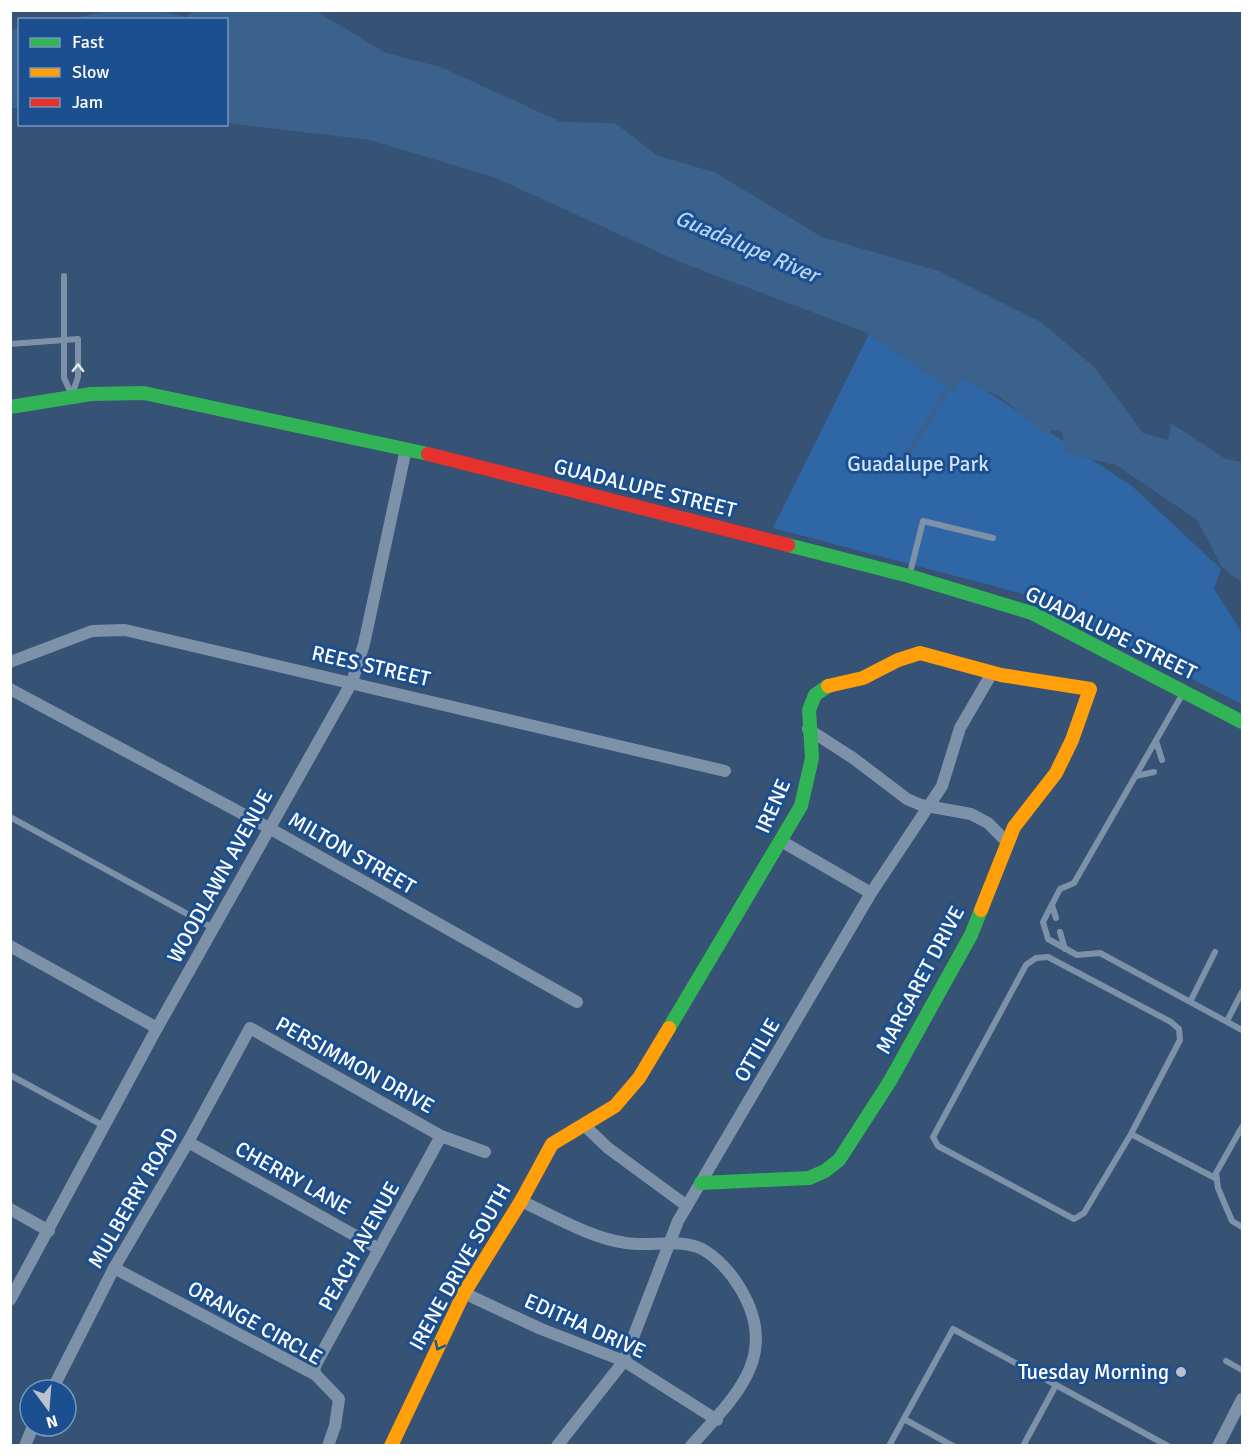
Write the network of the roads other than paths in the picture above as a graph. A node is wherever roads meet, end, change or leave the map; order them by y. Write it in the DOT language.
graph roads {
  1 [pos="64,276"];
  2 [pos="64,340"];
  3 [pos="10,344"];
  4 [pos="72,396"];
  5 [pos="10,407"];
  6 [pos="406,449"];
  7 [pos="993,538"];
  8 [pos="909,576"];
  9 [pos="10,662"];
  10 [pos="992,673"];
  11 [pos="352,682"];
  12 [pos="1090,688"];
  13 [pos="10,690"];
  14 [pos="1184,692"];
  15 [pos="1242,722"];
  16 [pos="808,729"];
  17 [pos="1156,741"];
  18 [pos="1162,760"];
  19 [pos="725,771"];
  20 [pos="1154,772"];
  21 [pos="1136,776"];
  22 [pos="928,806"];
  23 [pos="10,817"];
  24 [pos="269,828"];
  25 [pos="782,842"];
  26 [pos="1008,843"];
  27 [pos="871,893"];
  28 [pos="1052,905"];
  29 [pos="1056,918"];
  30 [pos="213,928"];
  31 [pos="1060,932"];
  32 [pos="10,946"];
  33 [pos="1065,949"];
  34 [pos="1215,952"];
  35 [pos="1242,992"];
  36 [pos="1191,1000"];
  37 [pos="577,1002"];
  38 [pos="1227,1021"];
  39 [pos="157,1028"];
  40 [pos="250,1028"];
  41 [pos="1242,1030"];
  42 [pos="10,1075"];
  43 [pos="105,1126"];
  44 [pos="585,1126"];
  45 [pos="1242,1127"];
  46 [pos="1131,1134"];
  47 [pos="441,1136"];
  48 [pos="188,1142"];
  49 [pos="486,1152"];
  50 [pos="1217,1179"];
  51 [pos="702,1183"];
  52 [pos="521,1201"];
  53 [pos="687,1206"];
  54 [pos="10,1209"];
  55 [pos="1242,1227"];
  56 [pos="49,1231"];
  57 [pos="668,1244"];
  58 [pos="379,1249"];
  59 [pos="114,1268"];
  60 [pos="464,1293"];
  61 [pos="10,1300"];
  62 [pos="624,1360"];
  63 [pos="1226,1361"];
  64 [pos="1242,1370"];
  65 [pos="316,1375"];
  66 [pos="58,1378"];
  67 [pos="1056,1385"];
  68 [pos="1242,1400"];
  69 [pos="904,1419"];
  70 [pos="717,1420"];
  71 [pos="329,1441"];
  72 [pos="390,1446"];
  73 [pos="557,1446"];
  74 [pos="692,1446"];
  75 [pos="889,1446"];
  76 [pos="953,1446"];
  77 [pos="1023,1446"];
  78 [pos="1168,1446"];
  79 [pos="1218,1446"];
  1 -- 2 [label="lane"];
  2 -- 3 [label="lane"];
  2 -- 4 [label="lane"];
  4 -- 2 [label="lane, one-way"];
  4 -- 5 [label="street, GUADALUPE STREET"];
  4 -- 6 [label="street, GUADALUPE STREET"];
  6 -- 8 [label="street, GUADALUPE STREET"];
  6 -- 11 [label="street, WOODLAWN AVENUE"];
  7 -- 8 [label="lane"];
  8 -- 14 [label="street, GUADALUPE STREET"];
  9 -- 11 [label="street, REES STREET"];
  10 -- 12 [label="street, IRENE"];
  10 -- 16 [label="street, IRENE"];
  10 -- 22 [label="street, OTTILIE"];
  11 -- 19 [label="street, REES STREET"];
  11 -- 24 [label="street, WOODLAWN AVENUE"];
  12 -- 26 [label="street, MARGARET DRIVE"];
  13 -- 24 [label="street, MILTON STREET"];
  14 -- 15 [label="street, GUADALUPE STREET"];
  14 -- 17 [label="lane"];
  16 -- 22 [label="street"];
  16 -- 25 [label="street, IRENE"];
  17 -- 18 [label="lane"];
  17 -- 21 [label="lane"];
  20 -- 21 [label="lane"];
  21 -- 28 [label="lane"];
  22 -- 26 [label="street"];
  22 -- 27 [label="street, OTTILIE"];
  23 -- 30 [label="lane"];
  24 -- 30 [label="street, WOODLAWN AVENUE"];
  24 -- 37 [label="street, MILTON STREET"];
  25 -- 27 [label="street"];
  25 -- 44 [label="street, IRENE"];
  26 -- 51 [label="street, MARGARET DRIVE"];
  27 -- 51 [label="street, OTTILIE"];
  28 -- 29 [label="lane"];
  28 -- 33 [label="lane"];
  30 -- 39 [label="street, WOODLAWN AVENUE"];
  31 -- 33 [label="lane"];
  32 -- 39 [label="street"];
  33 -- 36 [label="lane"];
  34 -- 36 [label="lane"];
  35 -- 38 [label="lane"];
  36 -- 38 [label="lane"];
  38 -- 41 [label="lane"];
  39 -- 43 [label="street, WOODLAWN AVENUE"];
  40 -- 47 [label="street, PERSIMMON DRIVE"];
  40 -- 48 [label="street, MULBERRY ROAD"];
  42 -- 43 [label="lane"];
  43 -- 56 [label="street, WOODLAWN AVENUE"];
  44 -- 52 [label="street, IRENE DRIVE SOUTH"];
  44 -- 53 [label="street"];
  45 -- 50 [label="lane"];
  46 -- 46 [label="lane"];
  46 -- 50 [label="lane"];
  47 -- 49 [label="street, PERSIMMON DRIVE"];
  47 -- 58 [label="street, PEACH AVENUE"];
  48 -- 58 [label="street, CHERRY LANE"];
  48 -- 59 [label="street, MULBERRY ROAD"];
  50 -- 55 [label="lane"];
  51 -- 53 [label="street, OTTILIE"];
  52 -- 57 [label="street"];
  52 -- 60 [label="street, IRENE DRIVE SOUTH"];
  53 -- 57 [label="street, OTTILIE"];
  54 -- 56 [label="street"];
  56 -- 61 [label="street, WOODLAWN AVENUE"];
  57 -- 62 [label="street, OTTILIE"];
  57 -- 70 [label="street"];
  58 -- 65 [label="street, PEACH AVENUE"];
  59 -- 65 [label="street, ORANGE CIRCLE"];
  59 -- 66 [label="street, MULBERRY ROAD"];
  60 -- 62 [label="street, EDITHA DRIVE"];
  60 -- 72 [label="street, IRENE DRIVE SOUTH, one-way"];
  62 -- 70 [label="street, EDITHA DRIVE"];
  62 -- 73 [label="street, OTTILIE"];
  63 -- 64 [label="lane"];
  65 -- 71 [label="street, ORANGE CIRCLE"];
  67 -- 69 [label="lane"];
  67 -- 77 [label="lane"];
  67 -- 78 [label="lane"];
  68 -- 79 [label="street"];
  69 -- 75 [label="lane"];
  69 -- 76 [label="lane"];
  70 -- 74 [label="street"];
}
